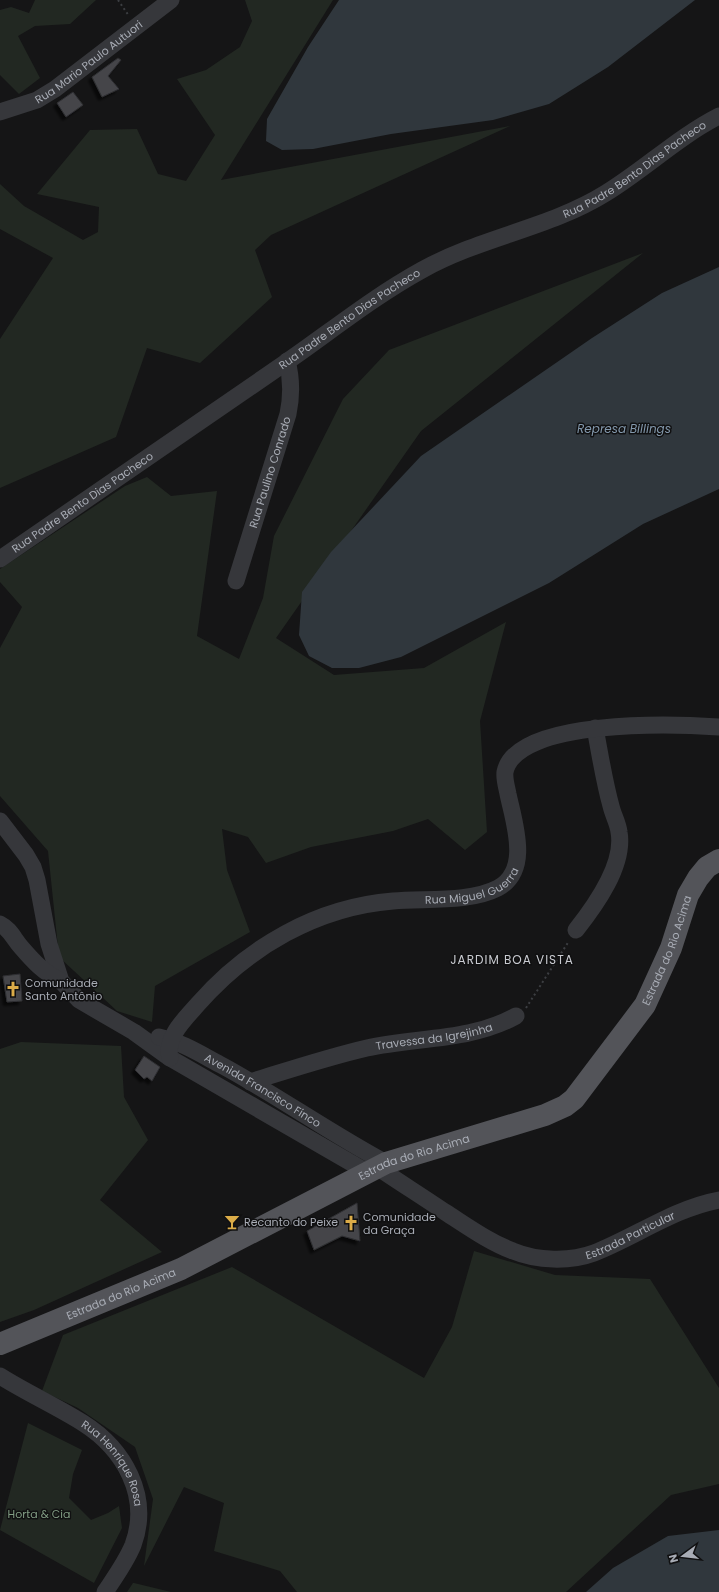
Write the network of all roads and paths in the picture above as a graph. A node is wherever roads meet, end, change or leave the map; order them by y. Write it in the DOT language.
graph roads {
  1 [pos="118,0"];
  2 [pos="171,0"];
  3 [pos="136,26"];
  4 [pos="0,112"];
  5 [pos="719,116"];
  6 [pos="287,361"];
  7 [pos="0,559"];
  8 [pos="236,581"];
  9 [pos="719,727"];
  10 [pos="595,728"];
  11 [pos="0,821"];
  12 [pos="719,860"];
  13 [pos="0,924"];
  14 [pos="576,930"];
  15 [pos="60,981"];
  16 [pos="516,1016"];
  17 [pos="134,1032"];
  18 [pos="170,1040"];
  19 [pos="170,1058"];
  20 [pos="250,1082"];
  21 [pos="376,1167"];
  22 [pos="719,1200"];
  23 [pos="540,1257"];
  24 [pos="0,1344"];
  25 [pos="0,1376"];
  26 [pos="105,1592"];
  1 -- 3 [label="path"];
  2 -- 3 [label="street, Rua Mario Paulo Autuori"];
  3 -- 4 [label="street, Rua Mario Paulo Autuori"];
  5 -- 6 [label="street, Rua Padre Bento Dias Pacheco"];
  6 -- 7 [label="street, Rua Padre Bento Dias Pacheco"];
  6 -- 8 [label="street, Rua Paulino Conrado"];
  9 -- 10 [label="street, Rua Miguel Guerra"];
  10 -- 14 [label="street"];
  10 -- 18 [label="street, Rua Miguel Guerra"];
  11 -- 15 [label="street, Avenida Francisco Finco"];
  12 -- 21 [label="main road, Estrada do Rio Acima"];
  13 -- 15 [label="street"];
  14 -- 16 [label="path"];
  15 -- 17 [label="street, Avenida Francisco Finco"];
  16 -- 20 [label="street, Travessa da Igrejinha"];
  17 -- 18 [label="street, Avenida Francisco Finco"];
  17 -- 19 [label="street, Avenida Francisco Finco"];
  18 -- 19 [label="street"];
  18 -- 20 [label="street, Avenida Francisco Finco"];
  19 -- 21 [label="street, Avenida Francisco Finco"];
  20 -- 21 [label="street, Avenida Francisco Finco"];
  21 -- 23 [label="street, Avenida Francisco Finco"];
  21 -- 24 [label="main road, Estrada do Rio Acima"];
  22 -- 23 [label="street, Estrada Particular"];
  25 -- 26 [label="street, Rua Henrique Rosa"];
}
